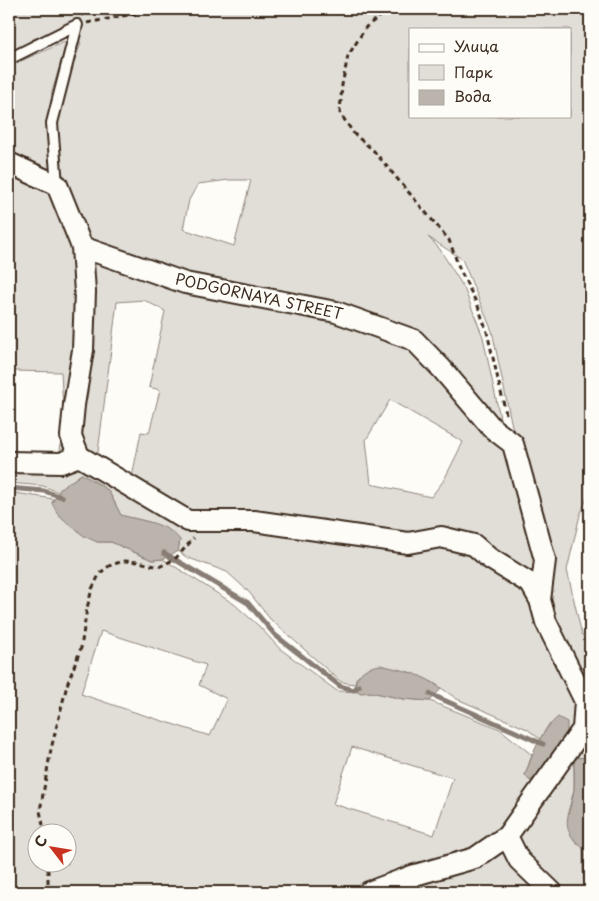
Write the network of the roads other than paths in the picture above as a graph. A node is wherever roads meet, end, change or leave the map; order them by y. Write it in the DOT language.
graph roads {
  1 [pos="9,59"];
  2 [pos="9,163"];
  3 [pos="57,185"];
  4 [pos="82,247"];
  5 [pos="79,456"];
  6 [pos="9,462"];
  7 [pos="540,600"];
  8 [pos="507,836"];
  9 [pos="369,892"];
  10 [pos="552,892"];
  1 -- 3 [label="lane"];
  2 -- 3 [label="street"];
  3 -- 4 [label="street"];
  4 -- 5 [label="street"];
  4 -- 7 [label="street, PODGORNAYA STREET"];
  5 -- 6 [label="street"];
  5 -- 7 [label="street"];
  7 -- 8 [label="street"];
  8 -- 9 [label="street"];
  8 -- 10 [label="street"];
}
